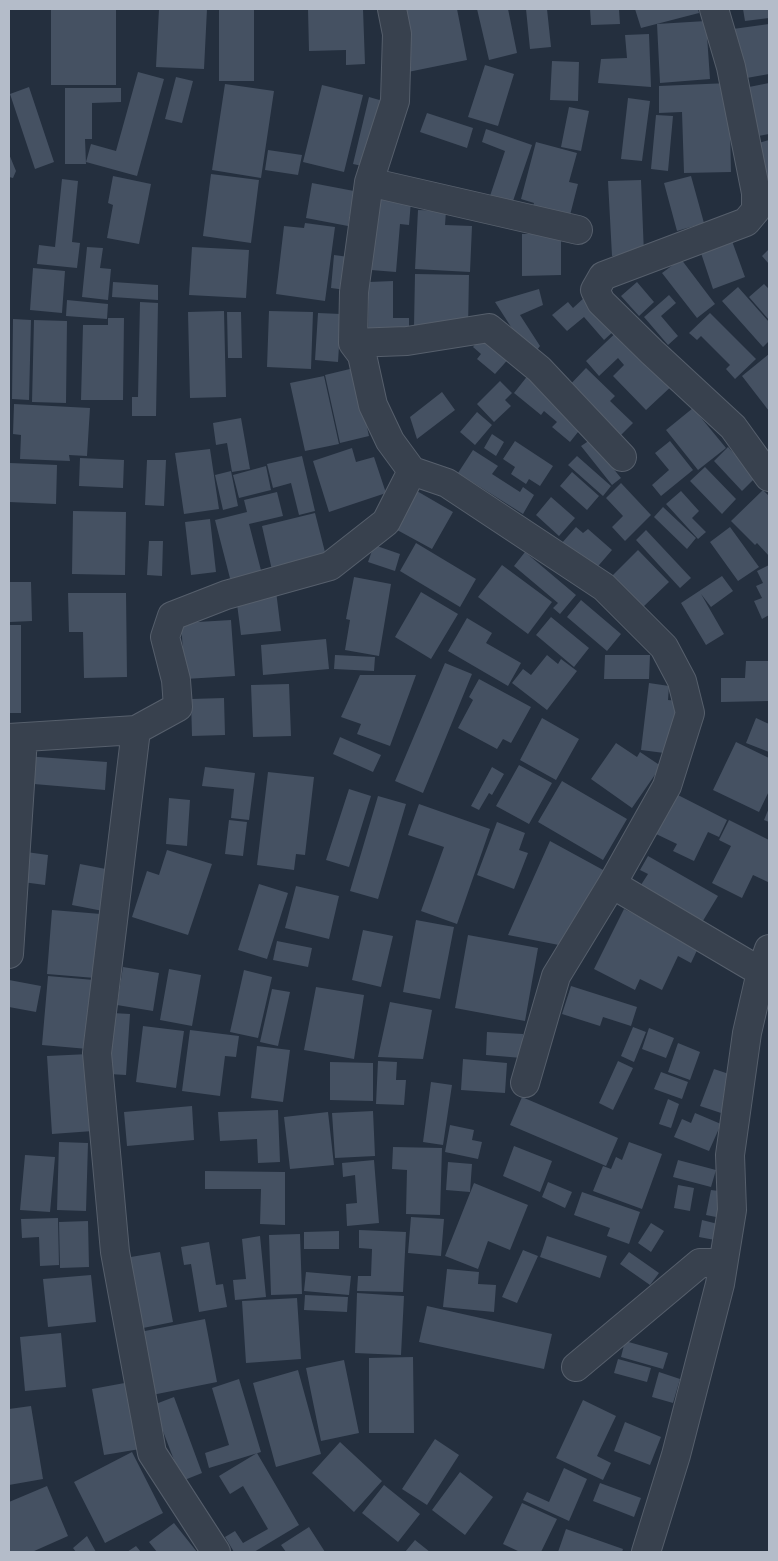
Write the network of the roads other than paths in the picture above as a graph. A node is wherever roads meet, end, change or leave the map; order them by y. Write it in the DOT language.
graph roads {
  1 [pos="392,9"];
  2 [pos="714,9"];
  3 [pos="369,182"];
  4 [pos="578,230"];
  5 [pos="353,343"];
  6 [pos="622,458"];
  7 [pos="412,471"];
  8 [pos="769,477"];
  9 [pos="136,730"];
  10 [pos="16,738"];
  11 [pos="612,884"];
  12 [pos="9,954"];
  13 [pos="765,960"];
  14 [pos="525,1083"];
  15 [pos="724,1263"];
  16 [pos="576,1367"];
  17 [pos="216,1552"];
  18 [pos="646,1552"];
  1 -- 3 [label="street"];
  2 -- 8 [label="street"];
  3 -- 4 [label="street"];
  3 -- 5 [label="street"];
  5 -- 6 [label="street"];
  5 -- 7 [label="street"];
  7 -- 9 [label="street"];
  7 -- 11 [label="street"];
  9 -- 10 [label="street"];
  9 -- 17 [label="street"];
  10 -- 12 [label="street"];
  11 -- 13 [label="street"];
  11 -- 14 [label="street"];
  13 -- 15 [label="street"];
  15 -- 16 [label="street"];
  15 -- 18 [label="street"];
}
